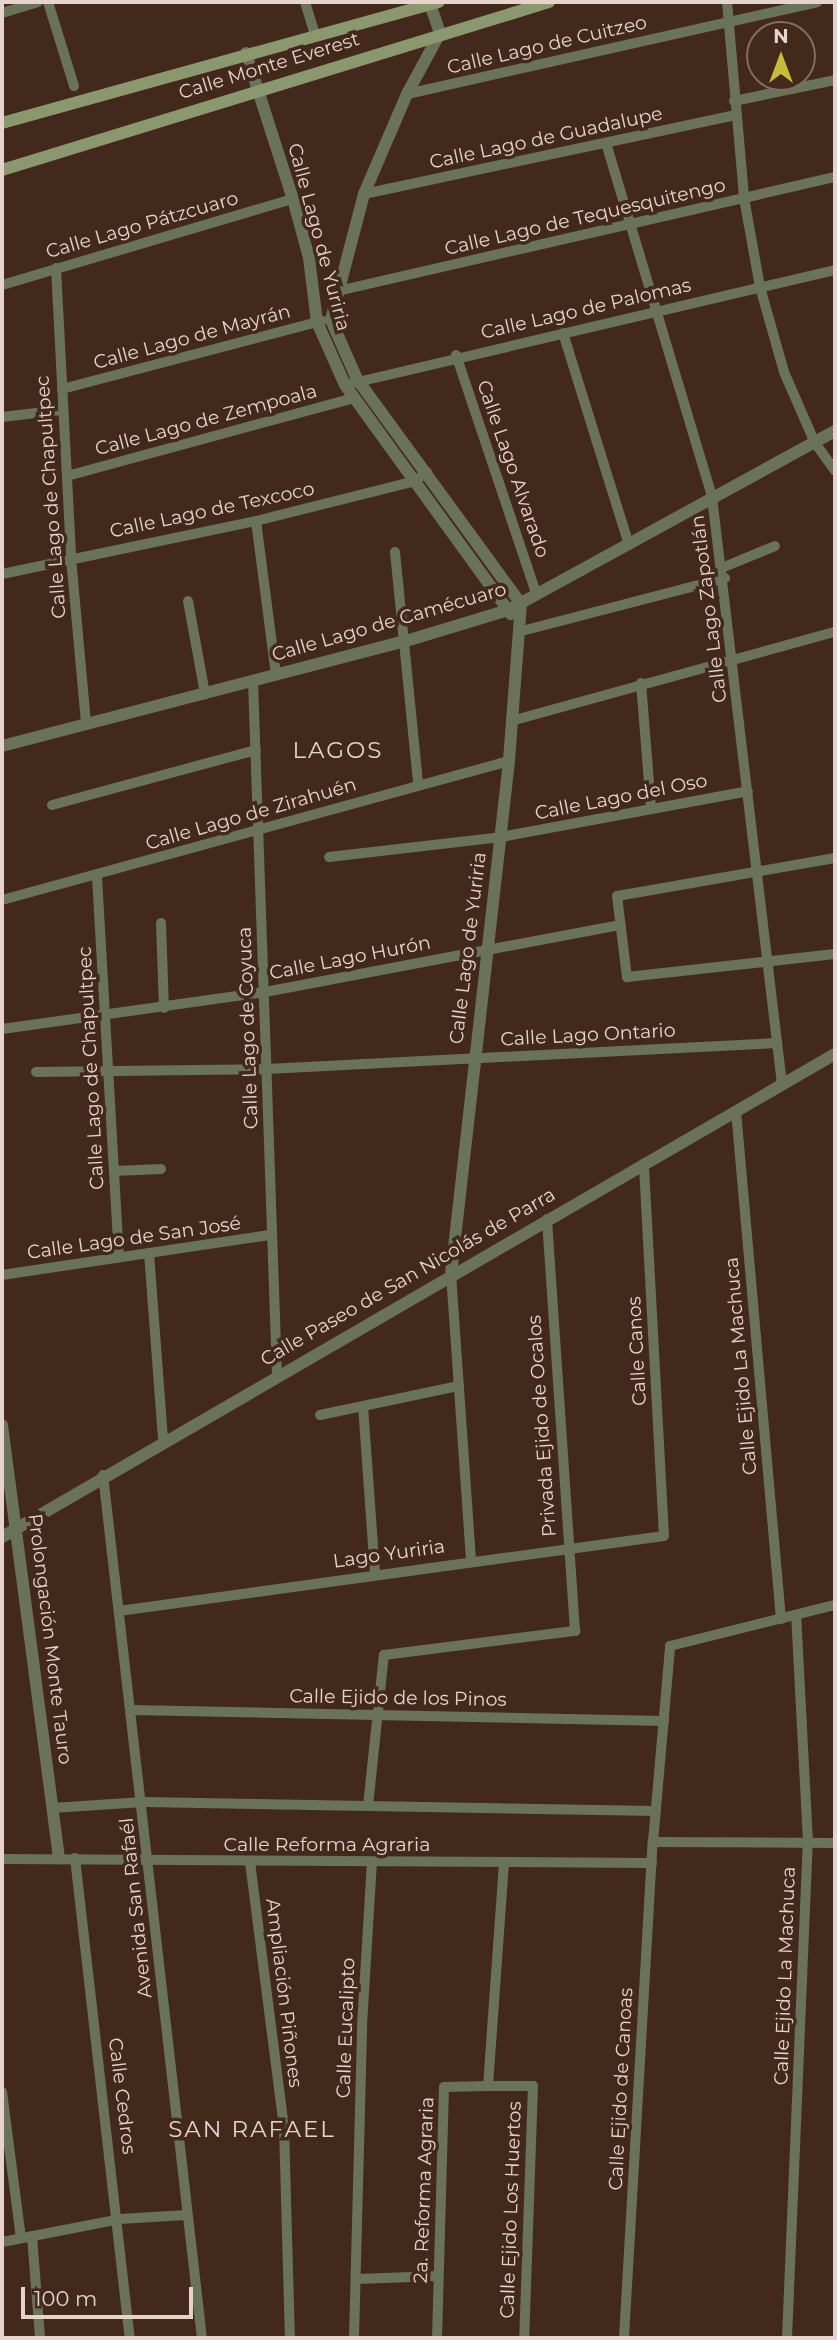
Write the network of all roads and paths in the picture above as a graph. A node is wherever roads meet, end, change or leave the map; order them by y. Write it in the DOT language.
graph roads {
  1 [pos="37,2"];
  2 [pos="48,2"];
  3 [pos="305,2"];
  4 [pos="550,2"];
  5 [pos="727,2"];
  6 [pos="817,2"];
  7 [pos="434,3"];
  8 [pos="2,13"];
  9 [pos="728,22"];
  10 [pos="440,33"];
  11 [pos="315,35"];
  12 [pos="246,53"];
  13 [pos="835,80"];
  14 [pos="74,86"];
  15 [pos="258,90"];
  16 [pos="407,94"];
  17 [pos="734,102"];
  18 [pos="736,115"];
  19 [pos="2,123"];
  20 [pos="606,144"];
  21 [pos="2,170"];
  22 [pos="835,177"];
  23 [pos="364,194"];
  24 [pos="744,198"];
  25 [pos="293,199"];
  26 [pos="631,225"];
  27 [pos="56,268"];
  28 [pos="835,270"];
  29 [pos="2,285"];
  30 [pos="760,287"];
  31 [pos="342,290"];
  32 [pos="656,311"];
  33 [pos="324,321"];
  34 [pos="563,333"];
  35 [pos="456,355"];
  36 [pos="351,382"];
  37 [pos="62,388"];
  38 [pos="354,398"];
  39 [pos="62,410"];
  40 [pos="2,417"];
  41 [pos="835,431"];
  42 [pos="815,443"];
  43 [pos="427,471"];
  44 [pos="835,471"];
  45 [pos="67,476"];
  46 [pos="415,481"];
  47 [pos="712,497"];
  48 [pos="256,521"];
  49 [pos="629,545"];
  50 [pos="775,545"];
  51 [pos="395,552"];
  52 [pos="71,558"];
  53 [pos="725,573"];
  54 [pos="2,574"];
  55 [pos="537,595"];
  56 [pos="188,601"];
  57 [pos="521,604"];
  58 [pos="508,610"];
  59 [pos="518,629"];
  60 [pos="835,632"];
  61 [pos="406,641"];
  62 [pos="732,660"];
  63 [pos="276,676"];
  64 [pos="253,681"];
  65 [pos="641,683"];
  66 [pos="205,694"];
  67 [pos="512,721"];
  68 [pos="86,723"];
  69 [pos="2,746"];
  70 [pos="256,750"];
  71 [pos="509,761"];
  72 [pos="418,784"];
  73 [pos="748,791"];
  74 [pos="52,805"];
  75 [pos="651,808"];
  76 [pos="257,831"];
  77 [pos="500,837"];
  78 [pos="329,857"];
  79 [pos="835,858"];
  80 [pos="757,872"];
  81 [pos="97,877"];
  82 [pos="2,900"];
  83 [pos="161,923"];
  84 [pos="621,925"];
  85 [pos="488,949"];
  86 [pos="835,954"];
  87 [pos="768,964"];
  88 [pos="265,992"];
  89 [pos="164,1007"];
  90 [pos="105,1016"];
  91 [pos="2,1029"];
  92 [pos="777,1043"];
  93 [pos="835,1054"];
  94 [pos="474,1059"];
  95 [pos="267,1069"];
  96 [pos="36,1072"];
  97 [pos="108,1072"];
  98 [pos="782,1084"];
  99 [pos="736,1111"];
  100 [pos="644,1164"];
  101 [pos="161,1169"];
  102 [pos="114,1171"];
  103 [pos="547,1219"];
  104 [pos="271,1236"];
  105 [pos="149,1253"];
  106 [pos="119,1257"];
  107 [pos="451,1274"];
  108 [pos="2,1276"];
  109 [pos="277,1374"];
  110 [pos="459,1386"];
  111 [pos="363,1406"];
  112 [pos="320,1415"];
  113 [pos="2,1425"];
  114 [pos="163,1440"];
  115 [pos="103,1475"];
  116 [pos="16,1527"];
  117 [pos="664,1536"];
  118 [pos="2,1537"];
  119 [pos="567,1547"];
  120 [pos="471,1560"];
  121 [pos="375,1574"];
  122 [pos="835,1605"];
  123 [pos="119,1611"];
  124 [pos="796,1615"];
  125 [pos="781,1619"];
  126 [pos="131,1710"];
  127 [pos="377,1715"];
  128 [pos="664,1721"];
  129 [pos="143,1802"];
  130 [pos="368,1806"];
  131 [pos="52,1808"];
  132 [pos="656,1811"];
  133 [pos="653,1842"];
  134 [pos="808,1842"];
  135 [pos="835,1843"];
  136 [pos="2,1858"];
  137 [pos="59,1858"];
  138 [pos="75,1858"];
  139 [pos="149,1862"];
  140 [pos="250,1862"];
  141 [pos="372,1863"];
  142 [pos="504,1863"];
  143 [pos="652,1863"];
  144 [pos="488,2086"];
  145 [pos="2,2092"];
  146 [pos="186,2215"];
  147 [pos="120,2219"];
  148 [pos="32,2236"];
  149 [pos="21,2238"];
  150 [pos="2,2242"];
  151 [pos="439,2276"];
  152 [pos="357,2279"];
  153 [pos="40,2338"];
  154 [pos="130,2338"];
  155 [pos="202,2338"];
  156 [pos="290,2338"];
  157 [pos="354,2338"];
  158 [pos="437,2338"];
  159 [pos="524,2338"];
  160 [pos="624,2338"];
  161 [pos="788,2338"];
  1 -- 8 [label="street"];
  2 -- 14 [label="street"];
  3 -- 11 [label="street"];
  4 -- 10 [label="main road, Calle Monte Everest"];
  5 -- 9 [label="street"];
  6 -- 9 [label="street, Calle Lago de Cuitzeo"];
  7 -- 10 [label="street"];
  7 -- 11 [label="main road, Calle Monte Everest"];
  9 -- 16 [label="street, Calle Lago de Cuitzeo"];
  9 -- 17 [label="street"];
  10 -- 15 [label="main road, Calle Monte Everest"];
  10 -- 16 [label="street"];
  11 -- 12 [label="main road, Calle Monte Everest"];
  12 -- 15 [label="street, Calle Lago de Yuriria"];
  12 -- 19 [label="main road, Calle Monte Everest"];
  13 -- 17 [label="street"];
  15 -- 21 [label="main road, Calle Monte Everest"];
  15 -- 25 [label="street, Calle Lago de Yuriria"];
  16 -- 23 [label="street"];
  17 -- 18 [label="street"];
  18 -- 20 [label="street, Calle Lago de Guadalupe"];
  18 -- 24 [label="street"];
  20 -- 23 [label="street, Calle Lago de Guadalupe"];
  20 -- 26 [label="street, Calle Lago Zapotlán"];
  22 -- 24 [label="street, Calle Lago de Tequesquitengo"];
  23 -- 31 [label="street"];
  24 -- 26 [label="street, Calle Lago de Tequesquitengo"];
  24 -- 30 [label="street"];
  25 -- 27 [label="street, Calle Lago Pátzcuaro"];
  25 -- 33 [label="street, Calle Lago de Yuriria"];
  26 -- 31 [label="street, Calle Lago de Tequesquitengo"];
  26 -- 32 [label="street, Calle Lago Zapotlán"];
  27 -- 29 [label="street, Calle Lago Pátzcuaro"];
  27 -- 37 [label="street, Calle Lago de Chapultpec"];
  28 -- 30 [label="street, Calle Lago de Palomas"];
  30 -- 32 [label="street, Calle Lago de Palomas"];
  30 -- 42 [label="street"];
  31 -- 33 [label="street"];
  32 -- 34 [label="street, Calle Lago de Palomas"];
  32 -- 47 [label="street, Calle Lago Zapotlán"];
  33 -- 36 [label="street, Calle Lago de Yuriria"];
  33 -- 37 [label="street, Calle Lago de Mayrán"];
  34 -- 35 [label="street, Calle Lago de Palomas"];
  34 -- 49 [label="street"];
  35 -- 36 [label="street, Calle Lago de Palomas"];
  35 -- 55 [label="street, Calle Lago Alvarado"];
  36 -- 38 [label="street, Calle Lago de Yuriria"];
  36 -- 43 [label="street, Calle Lago de Yuriria"];
  37 -- 39 [label="street, Calle Lago de Chapultpec"];
  38 -- 45 [label="street, Calle Lago de Zempoala"];
  38 -- 46 [label="street, Calle Lago de Yuriria"];
  39 -- 40 [label="street"];
  39 -- 45 [label="street, Calle Lago de Chapultpec"];
  41 -- 42 [label="street, Calle Lago de Camécuaro"];
  42 -- 44 [label="street"];
  42 -- 47 [label="street, Calle Lago de Camécuaro"];
  43 -- 46 [label="street, Calle Lago de Texcoco"];
  43 -- 57 [label="street, Calle Lago de Yuriria"];
  45 -- 52 [label="street, Calle Lago de Chapultpec"];
  46 -- 48 [label="street, Calle Lago de Texcoco"];
  46 -- 58 [label="street, Calle Lago de Yuriria"];
  47 -- 49 [label="street, Calle Lago de Camécuaro"];
  47 -- 53 [label="street, Calle Lago Zapotlán"];
  48 -- 52 [label="street, Calle Lago de Texcoco"];
  48 -- 63 [label="street"];
  49 -- 55 [label="street, Calle Lago de Camécuaro"];
  50 -- 53 [label="street"];
  51 -- 61 [label="street"];
  52 -- 54 [label="street, Calle Lago de Texcoco"];
  52 -- 68 [label="street, Calle Lago de Chapultpec"];
  53 -- 59 [label="street"];
  53 -- 62 [label="street, Calle Lago Zapotlán"];
  55 -- 57 [label="street, Calle Lago de Camécuaro"];
  56 -- 66 [label="street"];
  57 -- 58 [label="street, Calle Lago de Camécuaro"];
  57 -- 59 [label="street, Calle Lago de Yuriria"];
  58 -- 59 [label="street, Calle Lago de Yuriria"];
  58 -- 61 [label="street, Calle Lago de Camécuaro"];
  59 -- 67 [label="street, Calle Lago de Yuriria"];
  60 -- 62 [label="street"];
  61 -- 63 [label="street, Calle Lago de Camécuaro"];
  61 -- 72 [label="street"];
  62 -- 65 [label="street"];
  62 -- 73 [label="street, Calle Lago Zapotlán"];
  63 -- 64 [label="street, Calle Lago de Camécuaro"];
  64 -- 66 [label="street, Calle Lago de Camécuaro"];
  64 -- 70 [label="street, Calle Lago de Coyuca"];
  65 -- 67 [label="street"];
  65 -- 75 [label="street"];
  66 -- 68 [label="street, Calle Lago de Camécuaro"];
  67 -- 71 [label="street, Calle Lago de Yuriria"];
  68 -- 69 [label="street, Calle Lago de Camécuaro"];
  70 -- 74 [label="street"];
  70 -- 76 [label="street, Calle Lago de Coyuca"];
  71 -- 72 [label="street, Calle Lago de Zirahuén"];
  71 -- 77 [label="street, Calle Lago de Yuriria"];
  72 -- 76 [label="street, Calle Lago de Zirahuén"];
  73 -- 75 [label="street, Calle Lago del Oso"];
  73 -- 80 [label="street, Calle Lago Zapotlán"];
  75 -- 77 [label="street, Calle Lago del Oso"];
  76 -- 81 [label="street, Calle Lago de Zirahuén"];
  76 -- 88 [label="street, Calle Lago de Coyuca"];
  77 -- 78 [label="street, Calle Lago del Oso"];
  77 -- 85 [label="street, Calle Lago de Yuriria"];
  79 -- 80 [label="street"];
  80 -- 84 [label="street"];
  80 -- 87 [label="street, Calle Lago Zapotlán"];
  81 -- 82 [label="street, Calle Lago de Zirahuén"];
  81 -- 90 [label="street, Calle Lago de Chapultpec"];
  83 -- 89 [label="street"];
  84 -- 85 [label="street, Calle Lago Hurón"];
  84 -- 87 [label="street"];
  85 -- 88 [label="street, Calle Lago Hurón"];
  85 -- 94 [label="street, Calle Lago de Yuriria"];
  86 -- 87 [label="street"];
  87 -- 92 [label="street, Calle Lago Zapotlán"];
  88 -- 89 [label="street, Calle Lago Hurón"];
  88 -- 95 [label="street, Calle Lago de Coyuca"];
  89 -- 90 [label="street, Calle Lago Hurón"];
  90 -- 91 [label="street, Calle Lago Hurón"];
  90 -- 97 [label="street, Calle Lago de Chapultpec"];
  92 -- 94 [label="street, Calle Lago Ontario"];
  92 -- 98 [label="street, Calle Lago Zapotlán"];
  93 -- 98 [label="street, Calle Paseo de San Nicolás de Parra"];
  94 -- 95 [label="street, Calle Lago Ontario"];
  94 -- 107 [label="street, Calle Lago de Yuriria"];
  95 -- 97 [label="street, Calle Lago Ontario"];
  95 -- 104 [label="street, Calle Lago de Coyuca"];
  96 -- 97 [label="street, Calle Lago Ontario"];
  97 -- 102 [label="street, Calle Lago de Chapultpec"];
  98 -- 99 [label="street, Calle Paseo de San Nicolás de Parra"];
  99 -- 100 [label="street, Calle Paseo de San Nicolás de Parra"];
  99 -- 125 [label="street, Calle Ejido La Machuca"];
  100 -- 103 [label="street, Calle Paseo de San Nicolás de Parra"];
  100 -- 117 [label="street, Calle Canos"];
  101 -- 102 [label="street"];
  102 -- 106 [label="street, Calle Lago de Chapultpec"];
  103 -- 107 [label="street, Calle Paseo de San Nicolás de Parra"];
  103 -- 119 [label="street, Privada Ejido de Ocalos"];
  104 -- 105 [label="street, Calle Lago de San José"];
  104 -- 109 [label="street, Calle Lago de Coyuca"];
  105 -- 106 [label="street, Calle Lago de San José"];
  105 -- 114 [label="street"];
  106 -- 108 [label="street, Calle Lago de San José"];
  107 -- 109 [label="street, Calle Paseo de San Nicolás de Parra"];
  107 -- 110 [label="street"];
  109 -- 114 [label="street, Calle Paseo de San Nicolás de Parra"];
  110 -- 111 [label="street"];
  110 -- 120 [label="street"];
  111 -- 112 [label="street"];
  111 -- 121 [label="street"];
  113 -- 116 [label="street, Prolongación Monte Tauro"];
  114 -- 115 [label="street, Calle Paseo de San Nicolás de Parra"];
  115 -- 116 [label="street, Calle Paseo de San Nicolás de Parra"];
  115 -- 123 [label="street, Avenida San Rafaél"];
  116 -- 118 [label="street, Calle Paseo de San Nicolás de Parra"];
  116 -- 131 [label="street, Prolongación Monte Tauro"];
  117 -- 119 [label="street, Lago Yuriria"];
  119 -- 120 [label="street, Lago Yuriria"];
  119 -- 127 [label="street, Privada Ejido de Ocalos"];
  120 -- 121 [label="street, Lago Yuriria"];
  121 -- 123 [label="street, Lago Yuriria"];
  122 -- 124 [label="street"];
  123 -- 126 [label="street, Avenida San Rafaél"];
  124 -- 125 [label="street"];
  124 -- 134 [label="street, Calle Ejido La Machuca"];
  125 -- 128 [label="street, Calle Ejido de Canoas"];
  126 -- 127 [label="street, Calle Ejido de los Pinos"];
  126 -- 129 [label="street, Avenida San Rafaél"];
  127 -- 128 [label="street, Calle Ejido de los Pinos"];
  127 -- 130 [label="street"];
  128 -- 132 [label="street, Calle Ejido de Canoas"];
  129 -- 130 [label="street, Calle Reforma Agraria"];
  129 -- 131 [label="street, Calle Reforma Agraria"];
  129 -- 139 [label="street, Avenida San Rafaél"];
  130 -- 132 [label="street, Calle Reforma Agraria"];
  131 -- 137 [label="street, Prolongación Monte Tauro"];
  132 -- 133 [label="street, Calle Ejido de Canoas"];
  133 -- 134 [label="street"];
  133 -- 143 [label="street, Calle Ejido de Canoas"];
  134 -- 135 [label="street"];
  134 -- 161 [label="street, Calle Ejido La Machuca"];
  136 -- 137 [label="street, Calle Reforma Agraria"];
  137 -- 138 [label="street, Calle Reforma Agraria"];
  138 -- 139 [label="street, Calle Reforma Agraria"];
  138 -- 147 [label="street, Calle Cedros"];
  139 -- 140 [label="street, Calle Reforma Agraria"];
  139 -- 146 [label="street, Avenida San Rafaél"];
  140 -- 141 [label="street, Calle Reforma Agraria"];
  140 -- 156 [label="street, Ampliación Piñones"];
  141 -- 142 [label="street, Calle Reforma Agraria"];
  141 -- 152 [label="street, Calle Eucalipto"];
  142 -- 143 [label="street, Calle Reforma Agraria"];
  142 -- 144 [label="street"];
  143 -- 160 [label="street, Calle Ejido de Canoas"];
  144 -- 151 [label="street, 2a. Reforma Agraria"];
  144 -- 159 [label="street, Calle Ejido Los Huertos"];
  145 -- 149 [label="street"];
  146 -- 147 [label="street"];
  146 -- 155 [label="street, Avenida San Rafaél"];
  147 -- 148 [label="street"];
  147 -- 154 [label="street, Calle Cedros"];
  148 -- 149 [label="street"];
  148 -- 153 [label="street"];
  149 -- 150 [label="street"];
  151 -- 152 [label="street"];
  151 -- 158 [label="street, 2a. Reforma Agraria"];
  152 -- 157 [label="street, Calle Eucalipto"];
}
